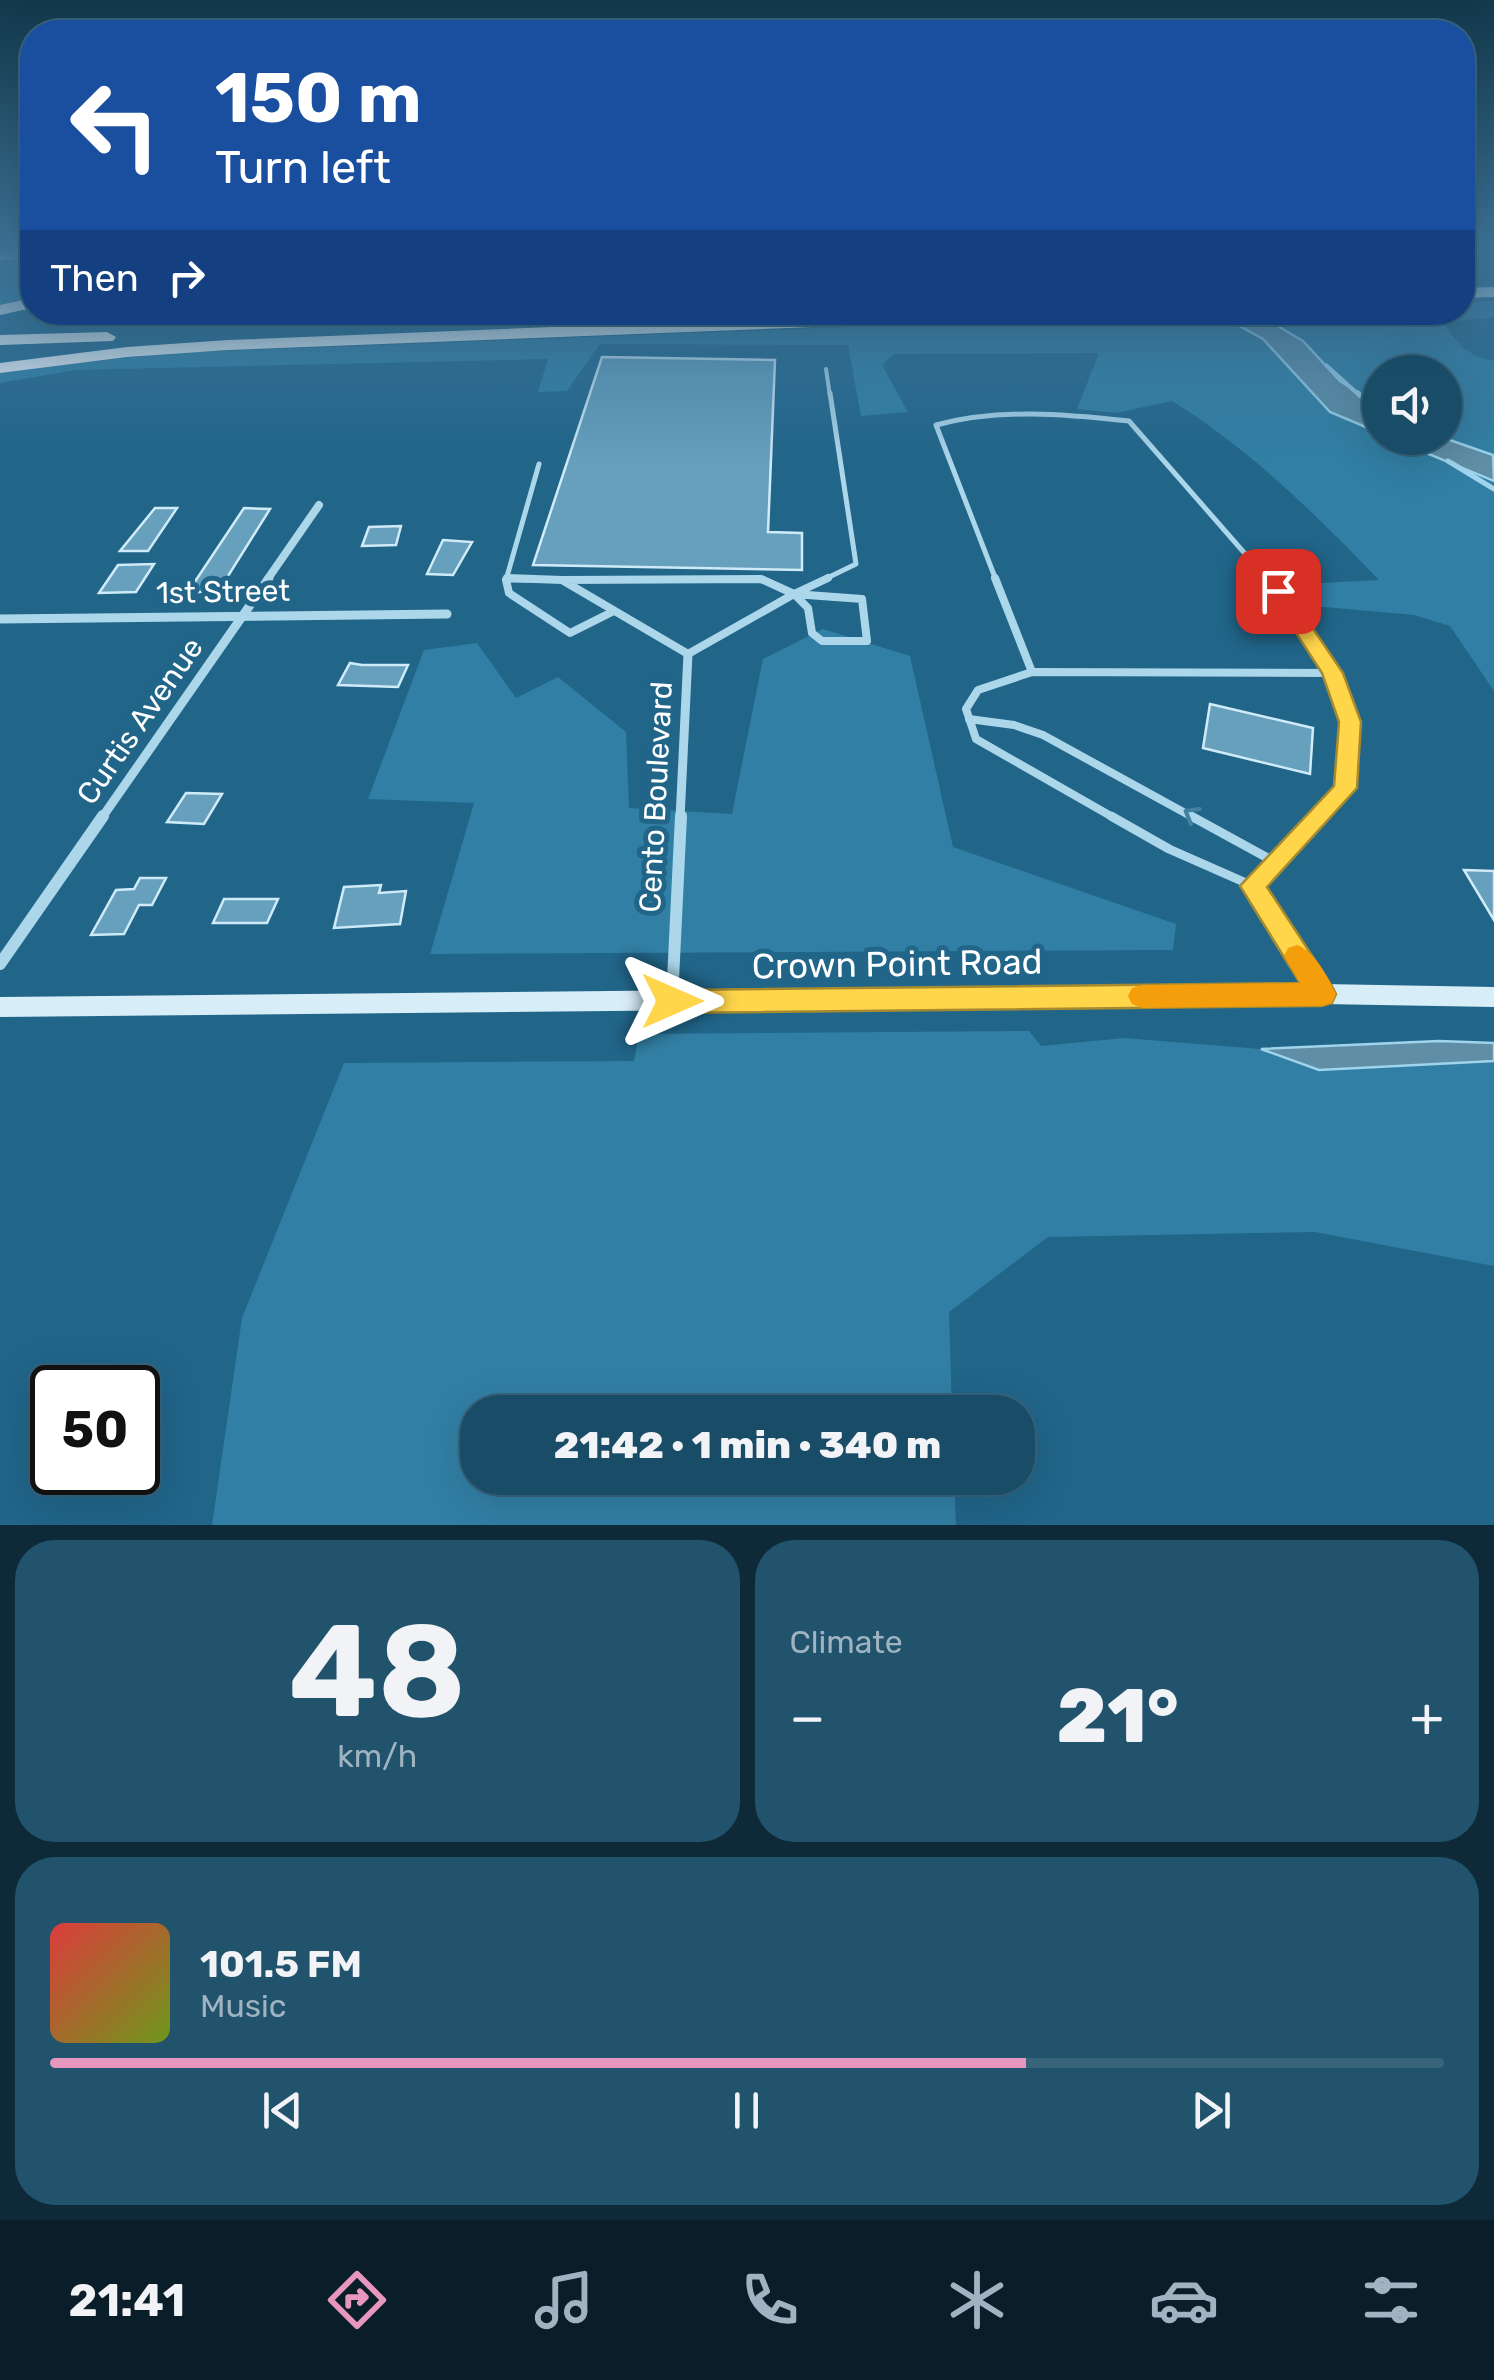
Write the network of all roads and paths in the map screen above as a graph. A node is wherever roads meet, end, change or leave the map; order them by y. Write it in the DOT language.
graph roads {
  1 [pos="504,325"];
  2 [pos="749,325"];
  3 [pos="0,343"];
  4 [pos="0,368"];
  5 [pos="826,369"];
  6 [pos="539,464"];
  7 [pos="319,505"];
  8 [pos="506,580"];
  9 [pos="562,580"];
  10 [pos="794,594"];
  11 [pos="612,612"];
  12 [pos="447,614"];
  13 [pos="243,617"];
  14 [pos="0,619"];
  15 [pos="688,654"];
  16 [pos="1032,672"];
  17 [pos="1333,673"];
  18 [pos="970,719"];
  19 [pos="1276,862"];
  20 [pos="1253,886"];
  21 [pos="0,964"];
  22 [pos="1322,994"];
  23 [pos="1494,997"];
  24 [pos="672,1001"];
  25 [pos="0,1007"];
  1 -- 3 [label="highway"];
  2 -- 4 [label="highway"];
  5 -- 10 [label="lane"];
  6 -- 8 [label="lane"];
  7 -- 13 [label="street, Curtis Avenue"];
  8 -- 9 [label="lane"];
  8 -- 11 [label="lane"];
  9 -- 10 [label="lane"];
  9 -- 11 [label="lane"];
  10 -- 10 [label="lane"];
  10 -- 15 [label="lane"];
  11 -- 15 [label="lane"];
  12 -- 13 [label="street, 1st Street"];
  13 -- 14 [label="street, 1st Street"];
  13 -- 21 [label="street, Curtis Avenue"];
  15 -- 24 [label="street, Cento Boulevard"];
  16 -- 17 [label="lane"];
  16 -- 17 [label="lane"];
  16 -- 18 [label="lane"];
  17 -- 19 [label="lane"];
  19 -- 18 [label="lane, one-way"];
  18 -- 20 [label="lane"];
  19 -- 20 [label="lane"];
  20 -- 22 [label="lane"];
  22 -- 23 [label="main road, Crown Point Road"];
  22 -- 24 [label="main road, Crown Point Road"];
  24 -- 25 [label="main road, Crown Point Road"];
}
